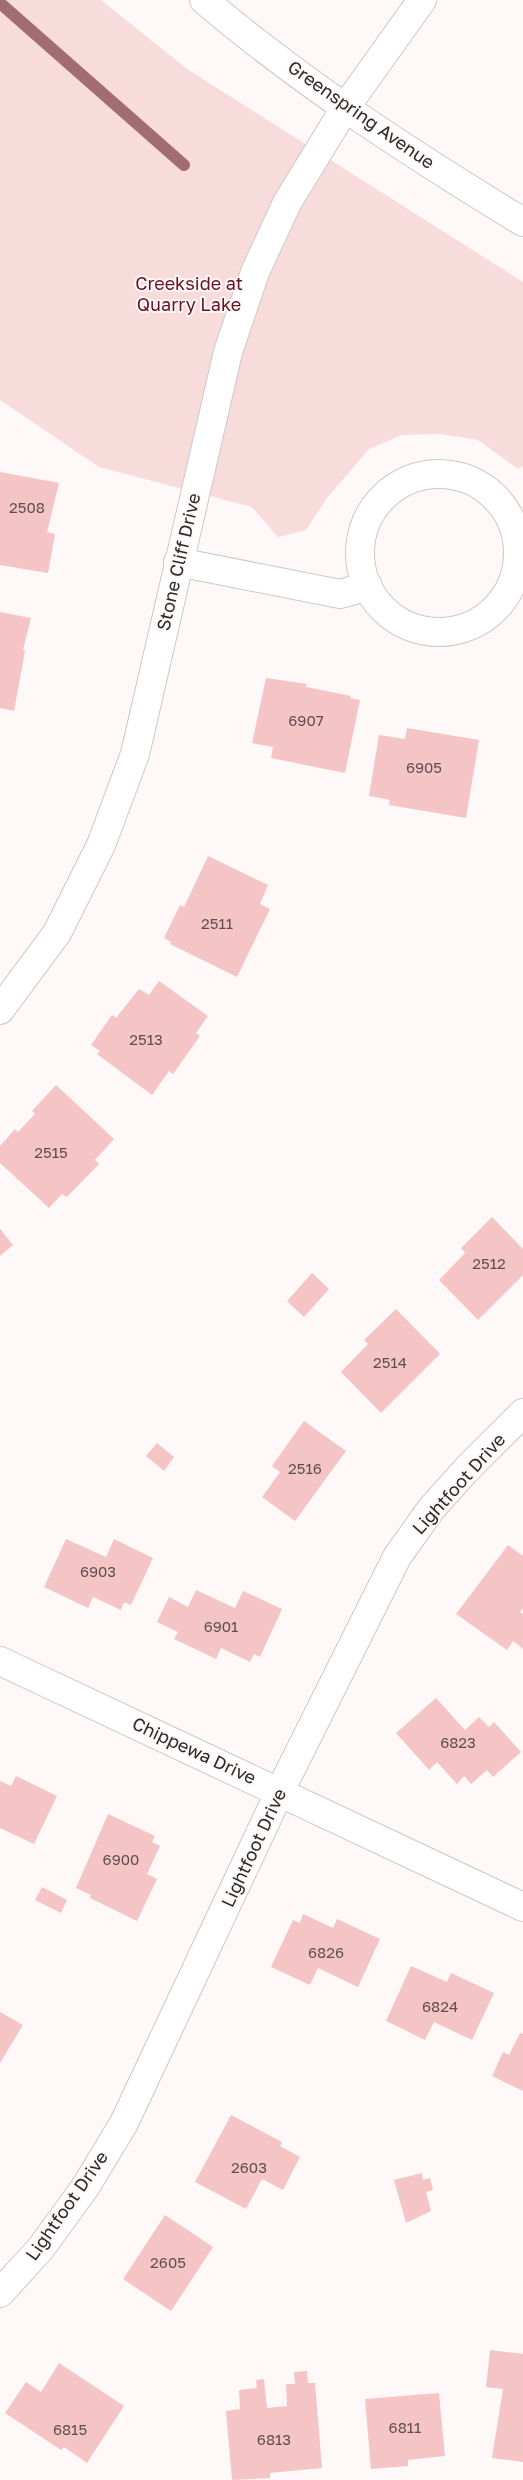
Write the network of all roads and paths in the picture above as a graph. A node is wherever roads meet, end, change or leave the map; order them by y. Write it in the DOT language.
graph roads {
  1 [pos="204,0"];
  2 [pos="422,0"];
  3 [pos="345,108"];
  4 [pos="523,222"];
  5 [pos="178,562"];
  6 [pos="368,586"];
  7 [pos="0,1010"];
  8 [pos="523,1413"];
  9 [pos="0,1661"];
  10 [pos="280,1791"];
  11 [pos="523,1907"];
  12 [pos="0,2293"];
  1 -- 3 [label="street, Greenspring Avenue"];
  2 -- 3 [label="street, Stone Cliff Drive"];
  3 -- 4 [label="street, Greenspring Avenue"];
  3 -- 5 [label="street, Stone Cliff Drive"];
  5 -- 6 [label="street"];
  5 -- 7 [label="street, Stone Cliff Drive"];
  6 -- 6 [label="street"];
  8 -- 10 [label="street, Lightfoot Drive"];
  9 -- 10 [label="street, Chippewa Drive"];
  10 -- 11 [label="street, Chippewa Drive"];
  10 -- 12 [label="street, Lightfoot Drive"];
}
